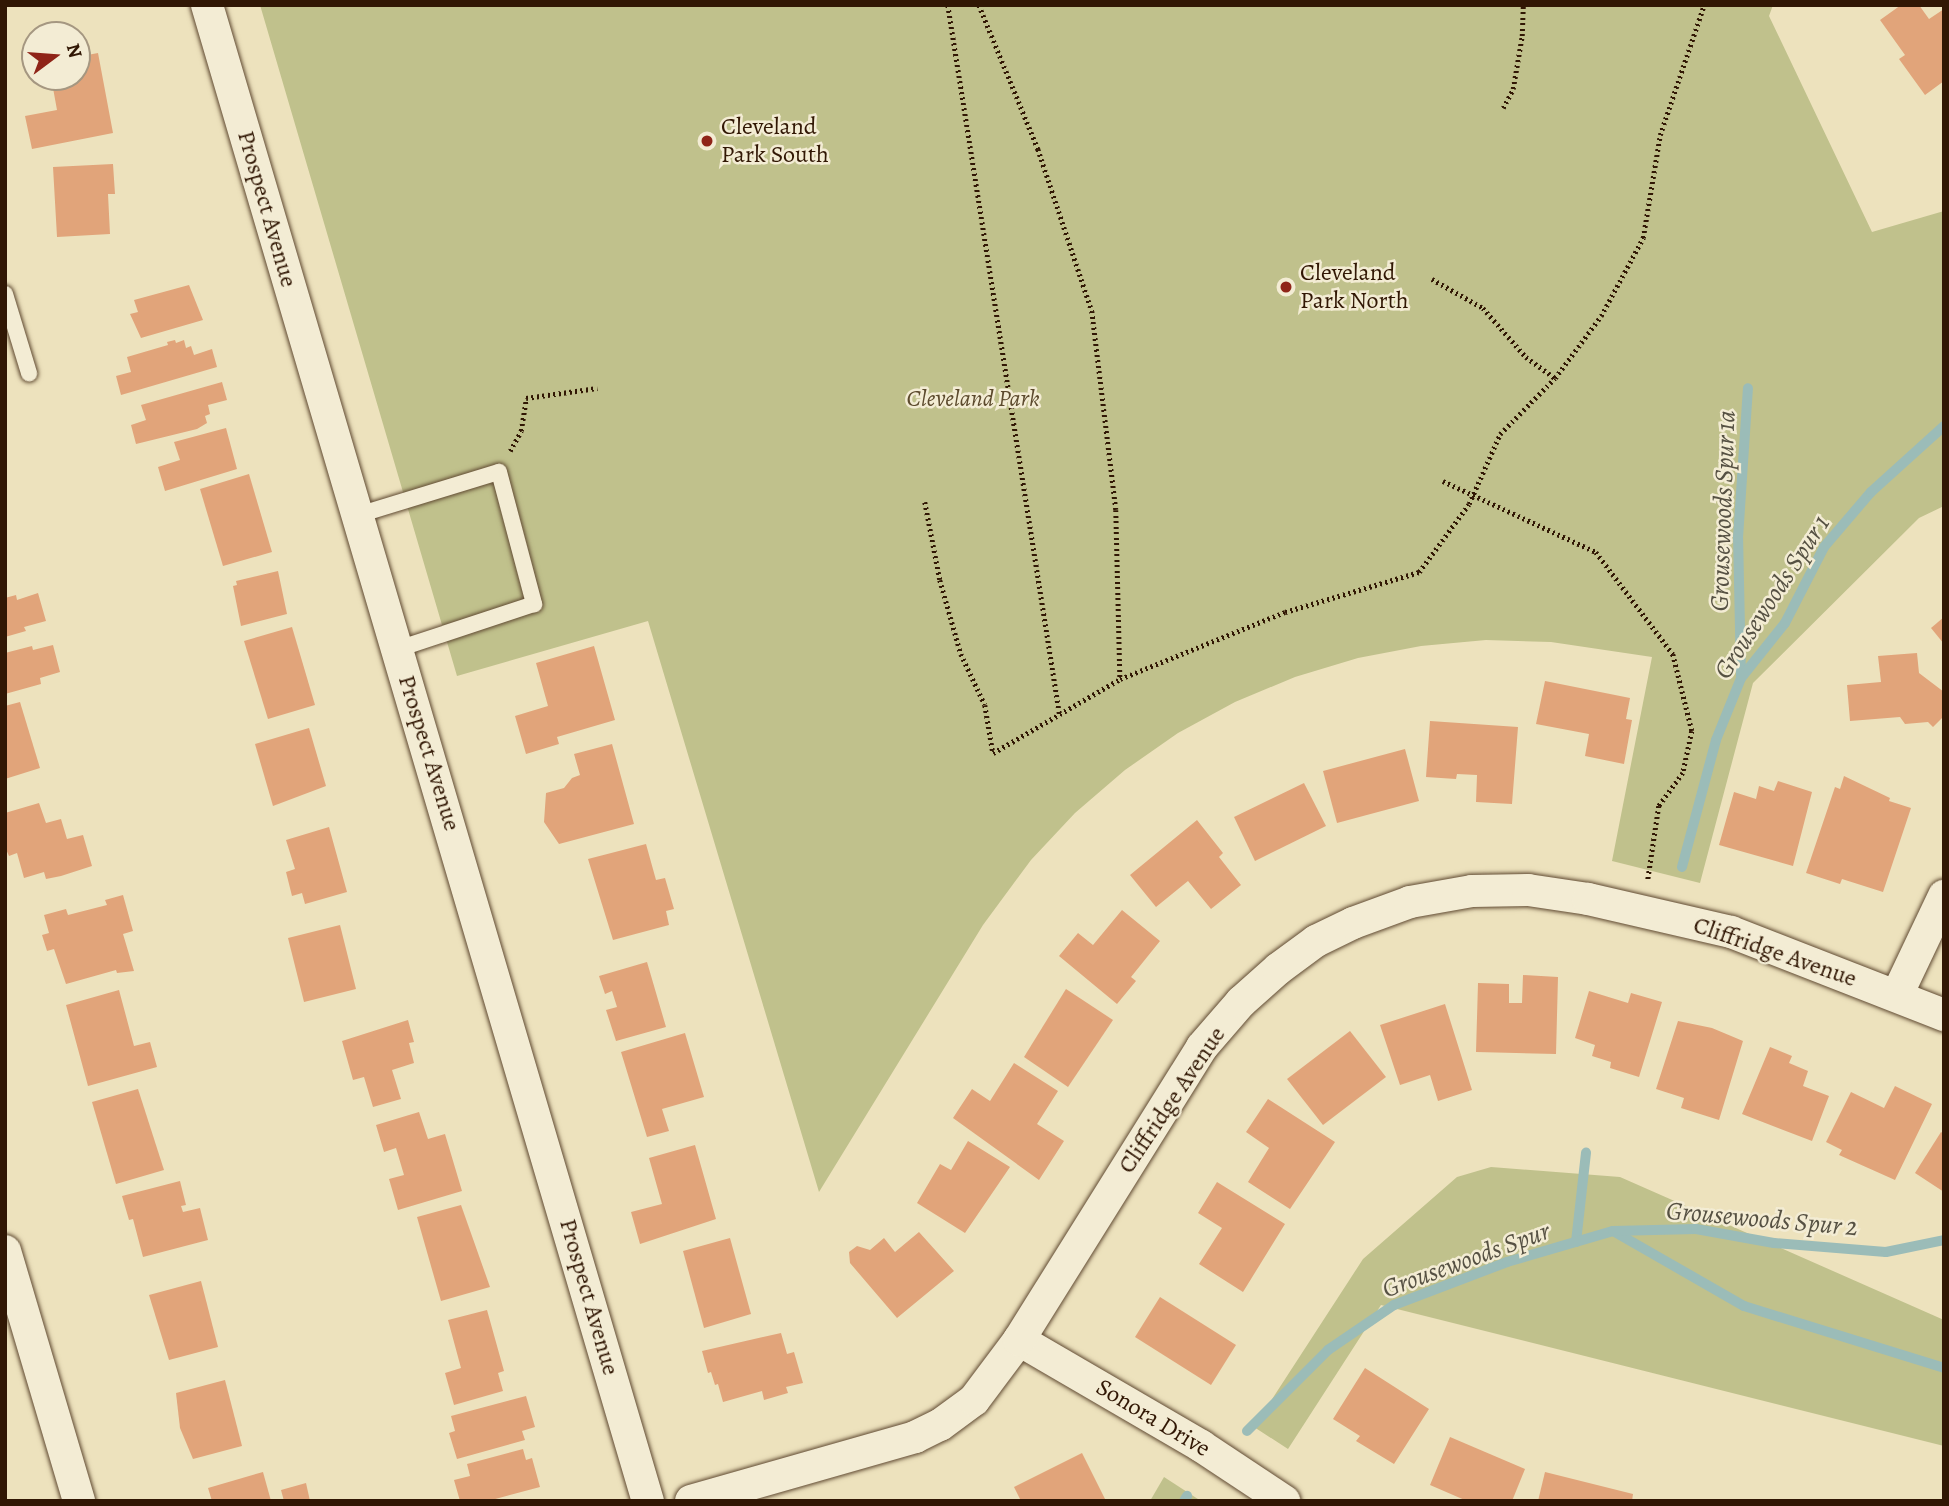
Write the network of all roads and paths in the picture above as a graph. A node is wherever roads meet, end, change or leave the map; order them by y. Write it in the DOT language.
graph roads {
  1 [pos="207,5"];
  2 [pos="948,5"];
  3 [pos="979,5"];
  4 [pos="1523,5"];
  5 [pos="1704,5"];
  6 [pos="1503,108"];
  7 [pos="1432,279"];
  8 [pos="5,294"];
  9 [pos="29,373"];
  10 [pos="1555,378"];
  11 [pos="597,388"];
  12 [pos="499,471"];
  13 [pos="1443,481"];
  14 [pos="1473,495"];
  15 [pos="925,502"];
  16 [pos="358,515"];
  17 [pos="398,649"];
  18 [pos="1120,679"];
  19 [pos="1060,716"];
  20 [pos="1944,895"];
  21 [pos="1644,911"];
  22 [pos="1897,995"];
  23 [pos="1944,1015"];
  24 [pos="5,1251"];
  25 [pos="1019,1339"];
  26 [pos="79,1501"];
  27 [pos="648,1501"];
  28 [pos="691,1501"];
  29 [pos="1284,1501"];
  1 -- 16 [label="street, Prospect Avenue"];
  2 -- 19 [label="path"];
  3 -- 18 [label="path"];
  4 -- 6 [label="path"];
  5 -- 10 [label="path"];
  7 -- 10 [label="path"];
  8 -- 9 [label="lane"];
  10 -- 14 [label="path"];
  11 -- 12 [label="path"];
  12 -- 16 [label="lane"];
  12 -- 17 [label="lane"];
  13 -- 14 [label="path"];
  14 -- 18 [label="path"];
  14 -- 21 [label="path"];
  15 -- 19 [label="path"];
  16 -- 17 [label="street, Prospect Avenue"];
  17 -- 27 [label="street, Prospect Avenue"];
  18 -- 19 [label="path"];
  20 -- 22 [label="street"];
  21 -- 22 [label="street, Cliffridge Avenue"];
  21 -- 25 [label="street, Cliffridge Avenue"];
  22 -- 23 [label="street, Cliffridge Avenue"];
  24 -- 26 [label="street"];
  25 -- 28 [label="street, Cliffridge Avenue"];
  25 -- 29 [label="street, Sonora Drive"];
}
